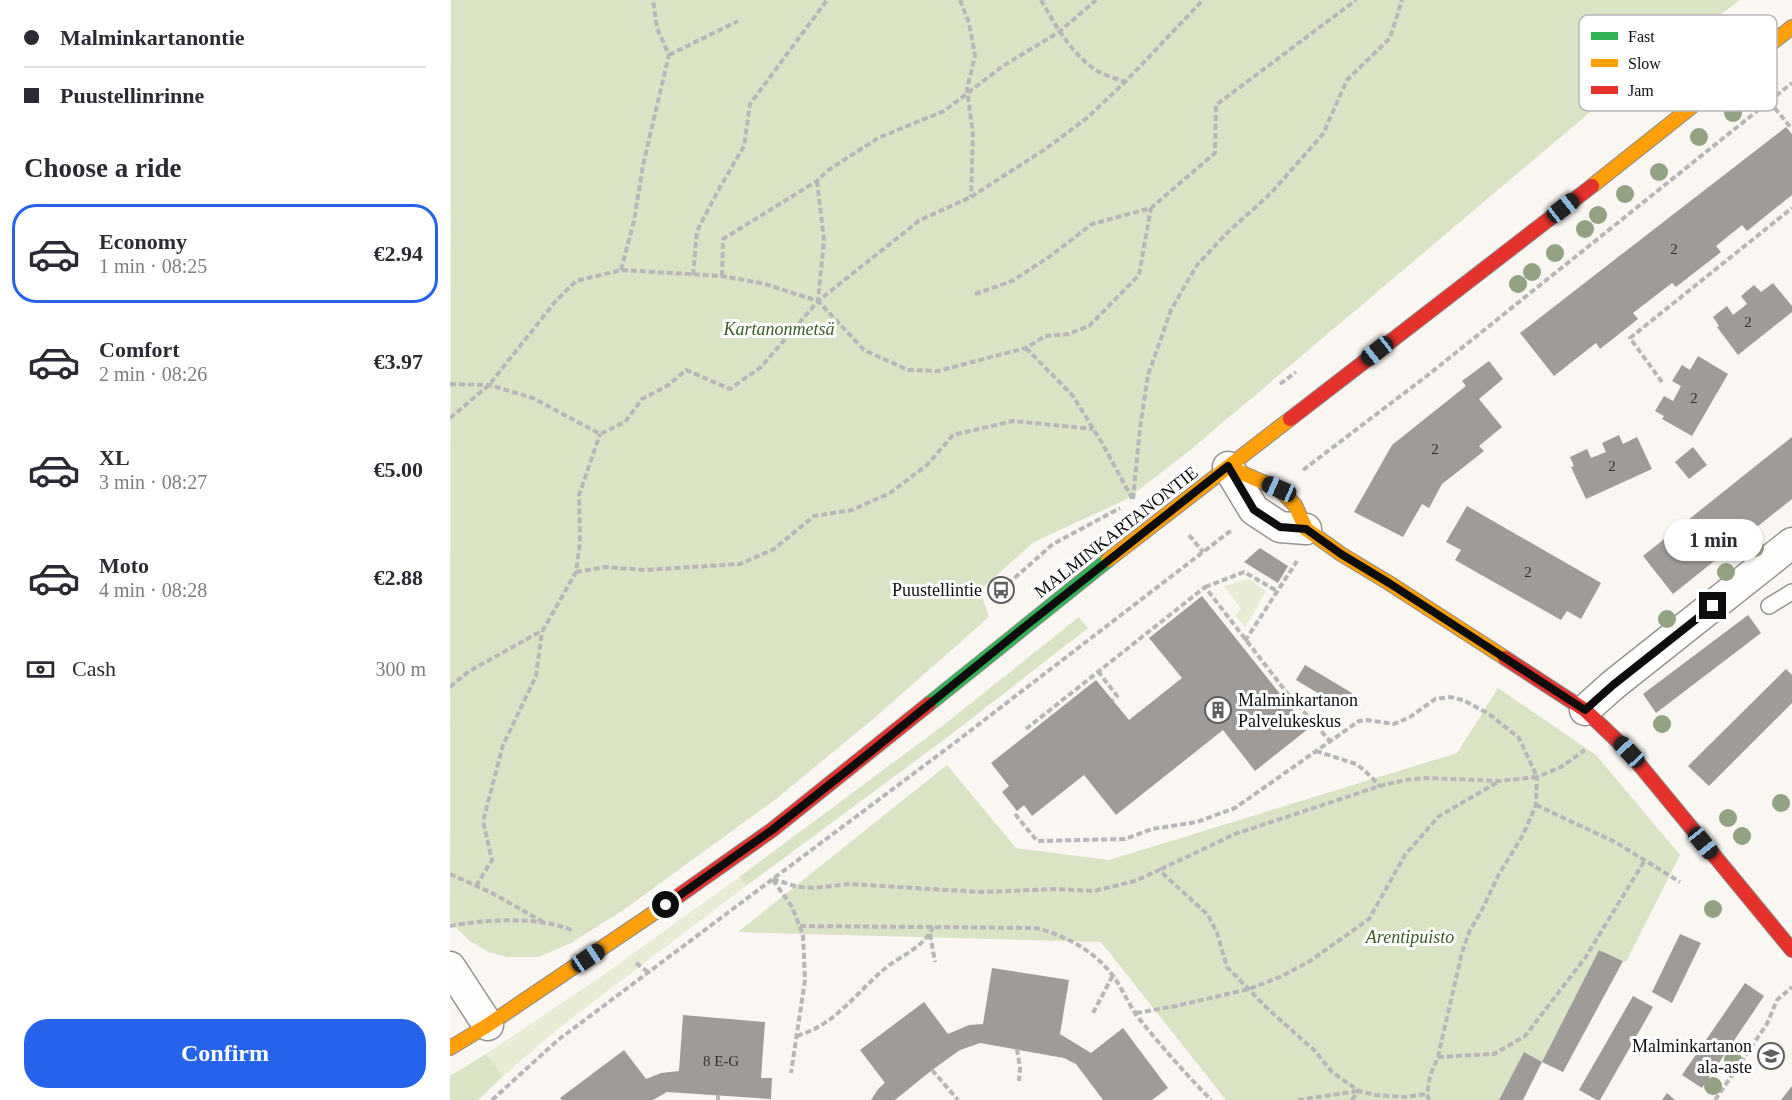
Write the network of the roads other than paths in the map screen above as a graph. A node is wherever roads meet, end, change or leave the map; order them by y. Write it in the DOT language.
graph roads {
  1 [pos="1792,27"];
  2 [pos="1777,39"];
  3 [pos="1686,111"];
  4 [pos="1228,466"];
  5 [pos="1306,529"];
  6 [pos="1792,543"];
  7 [pos="1792,592"];
  8 [pos="1769,606"];
  9 [pos="1585,710"];
  10 [pos="1792,950"];
  11 [pos="450,967"];
  12 [pos="488,1025"];
  13 [pos="450,1048"];
  1 -- 2 [label="main road, MALMINKARTANONTIE"];
  3 -- 4 [label="main road, MALMINKARTANONTIE"];
  4 -- 5 [label="main road"];
  4 -- 5 [label="street"];
  4 -- 12 [label="main road, MALMINKARTANONTIE"];
  5 -- 9 [label="main road"];
  6 -- 9 [label="street"];
  7 -- 8 [label="lane"];
  9 -- 10 [label="main road"];
  11 -- 12 [label="street"];
  12 -- 13 [label="main road, MALMINKARTANONTIE"];
}
